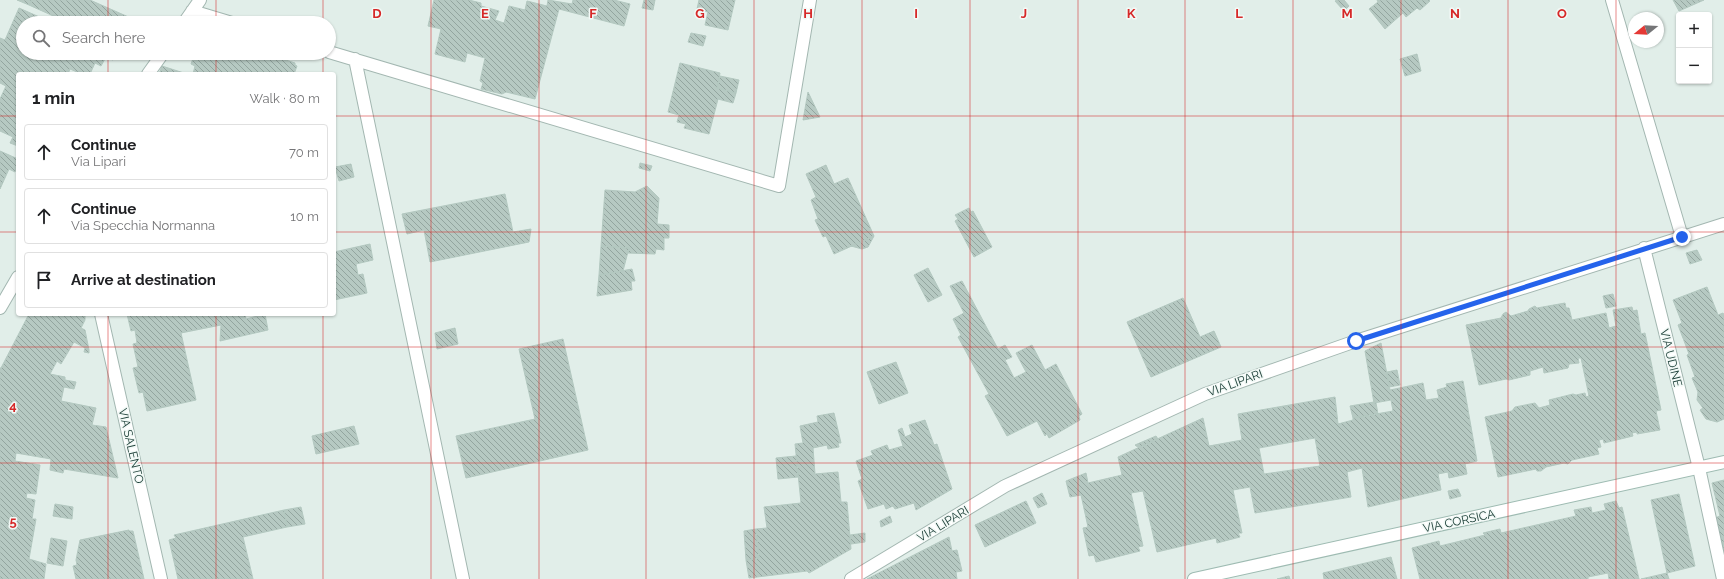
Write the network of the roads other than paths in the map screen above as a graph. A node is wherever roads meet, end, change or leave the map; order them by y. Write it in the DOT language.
graph roads {
  1 [pos="200,0"];
  2 [pos="810,0"];
  3 [pos="1612,0"];
  4 [pos="192,12"];
  5 [pos="189,16"];
  6 [pos="207,16"];
  7 [pos="336,54"];
  8 [pos="355,59"];
  9 [pos="158,60"];
  10 [pos="149,72"];
  11 [pos="1724,224"];
  12 [pos="1682,237"];
  13 [pos="1644,248"];
  14 [pos="16,280"];
  15 [pos="0,308"];
  16 [pos="101,316"];
  17 [pos="1724,462"];
  18 [pos="1698,468"];
  19 [pos="161,579"];
  20 [pos="463,579"];
  21 [pos="851,579"];
  22 [pos="1194,579"];
  23 [pos="1723,579"];
  1 -- 4 [label="street"];
  2 -- 8 [label="street"];
  3 -- 12 [label="street"];
  4 -- 5 [label="street"];
  4 -- 6 [label="street"];
  7 -- 8 [label="street"];
  8 -- 20 [label="street"];
  9 -- 10 [label="street"];
  11 -- 12 [label="street, VIA LIPARI"];
  12 -- 13 [label="street, VIA LIPARI"];
  13 -- 18 [label="street, VIA UDINE"];
  13 -- 21 [label="street, VIA LIPARI"];
  14 -- 15 [label="street"];
  16 -- 19 [label="street, VIA SALENTO"];
  17 -- 18 [label="street, VIA CORSICA"];
  18 -- 22 [label="street, VIA CORSICA"];
  18 -- 23 [label="street, VIA UDINE"];
}
